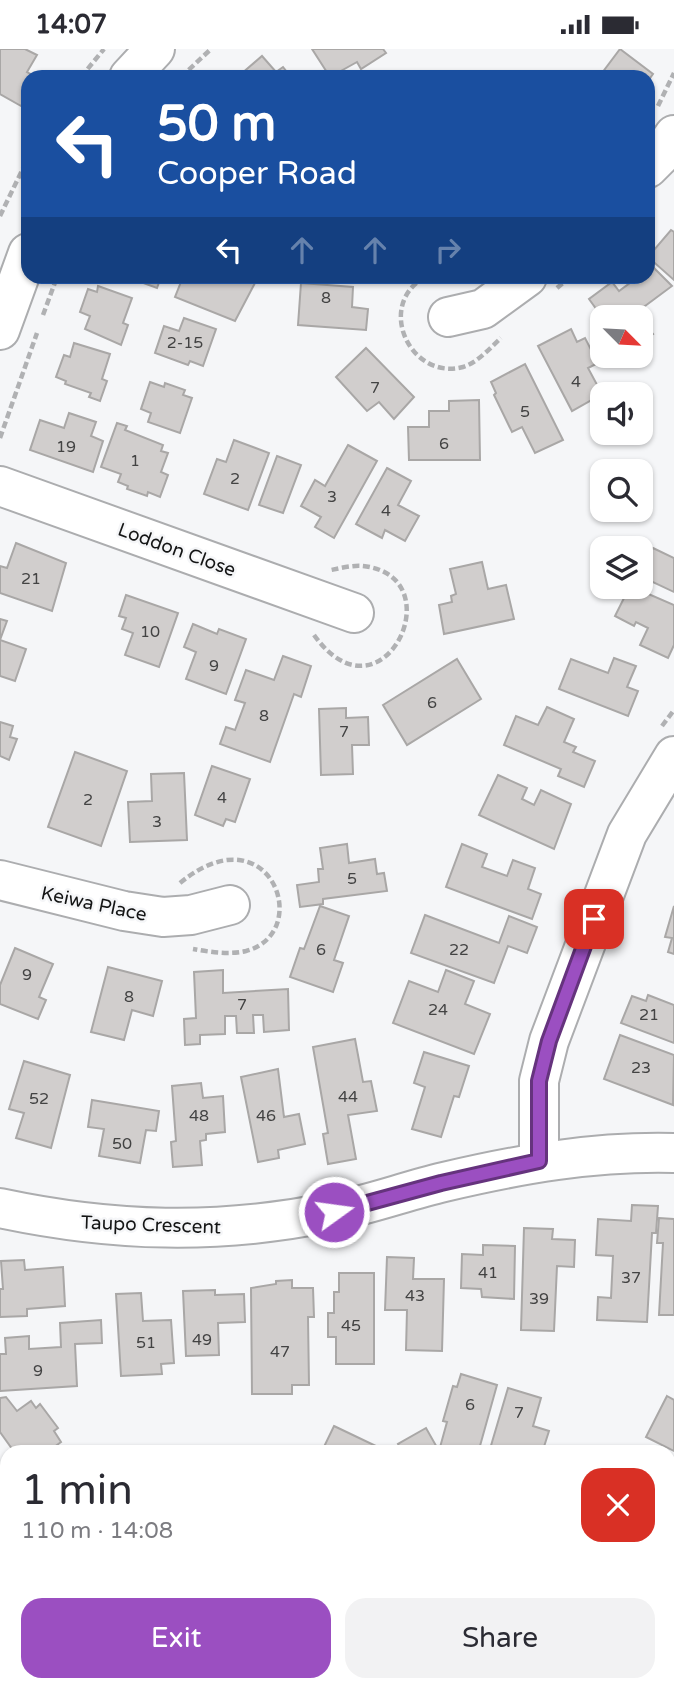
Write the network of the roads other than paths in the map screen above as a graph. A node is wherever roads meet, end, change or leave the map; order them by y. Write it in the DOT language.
graph roads {
  1 [pos="155,49"];
  2 [pos="136,70"];
  3 [pos="664,124"];
  4 [pos="655,161"];
  5 [pos="21,272"];
  6 [pos="517,284"];
  7 [pos="448,317"];
  8 [pos="0,330"];
  9 [pos="0,486"];
  10 [pos="354,613"];
  11 [pos="674,756"];
  12 [pos="0,880"];
  13 [pos="230,905"];
  14 [pos="674,1153"];
  15 [pos="539,1161"];
  16 [pos="0,1208"];
  1 -- 2 [label="street"];
  3 -- 4 [label="street"];
  5 -- 8 [label="street"];
  6 -- 7 [label="street"];
  9 -- 10 [label="street, Loddon Close"];
  11 -- 15 [label="street"];
  12 -- 13 [label="street, Keiwa Place"];
  14 -- 15 [label="street, Taupo Crescent"];
  15 -- 16 [label="street, Taupo Crescent"];
}
